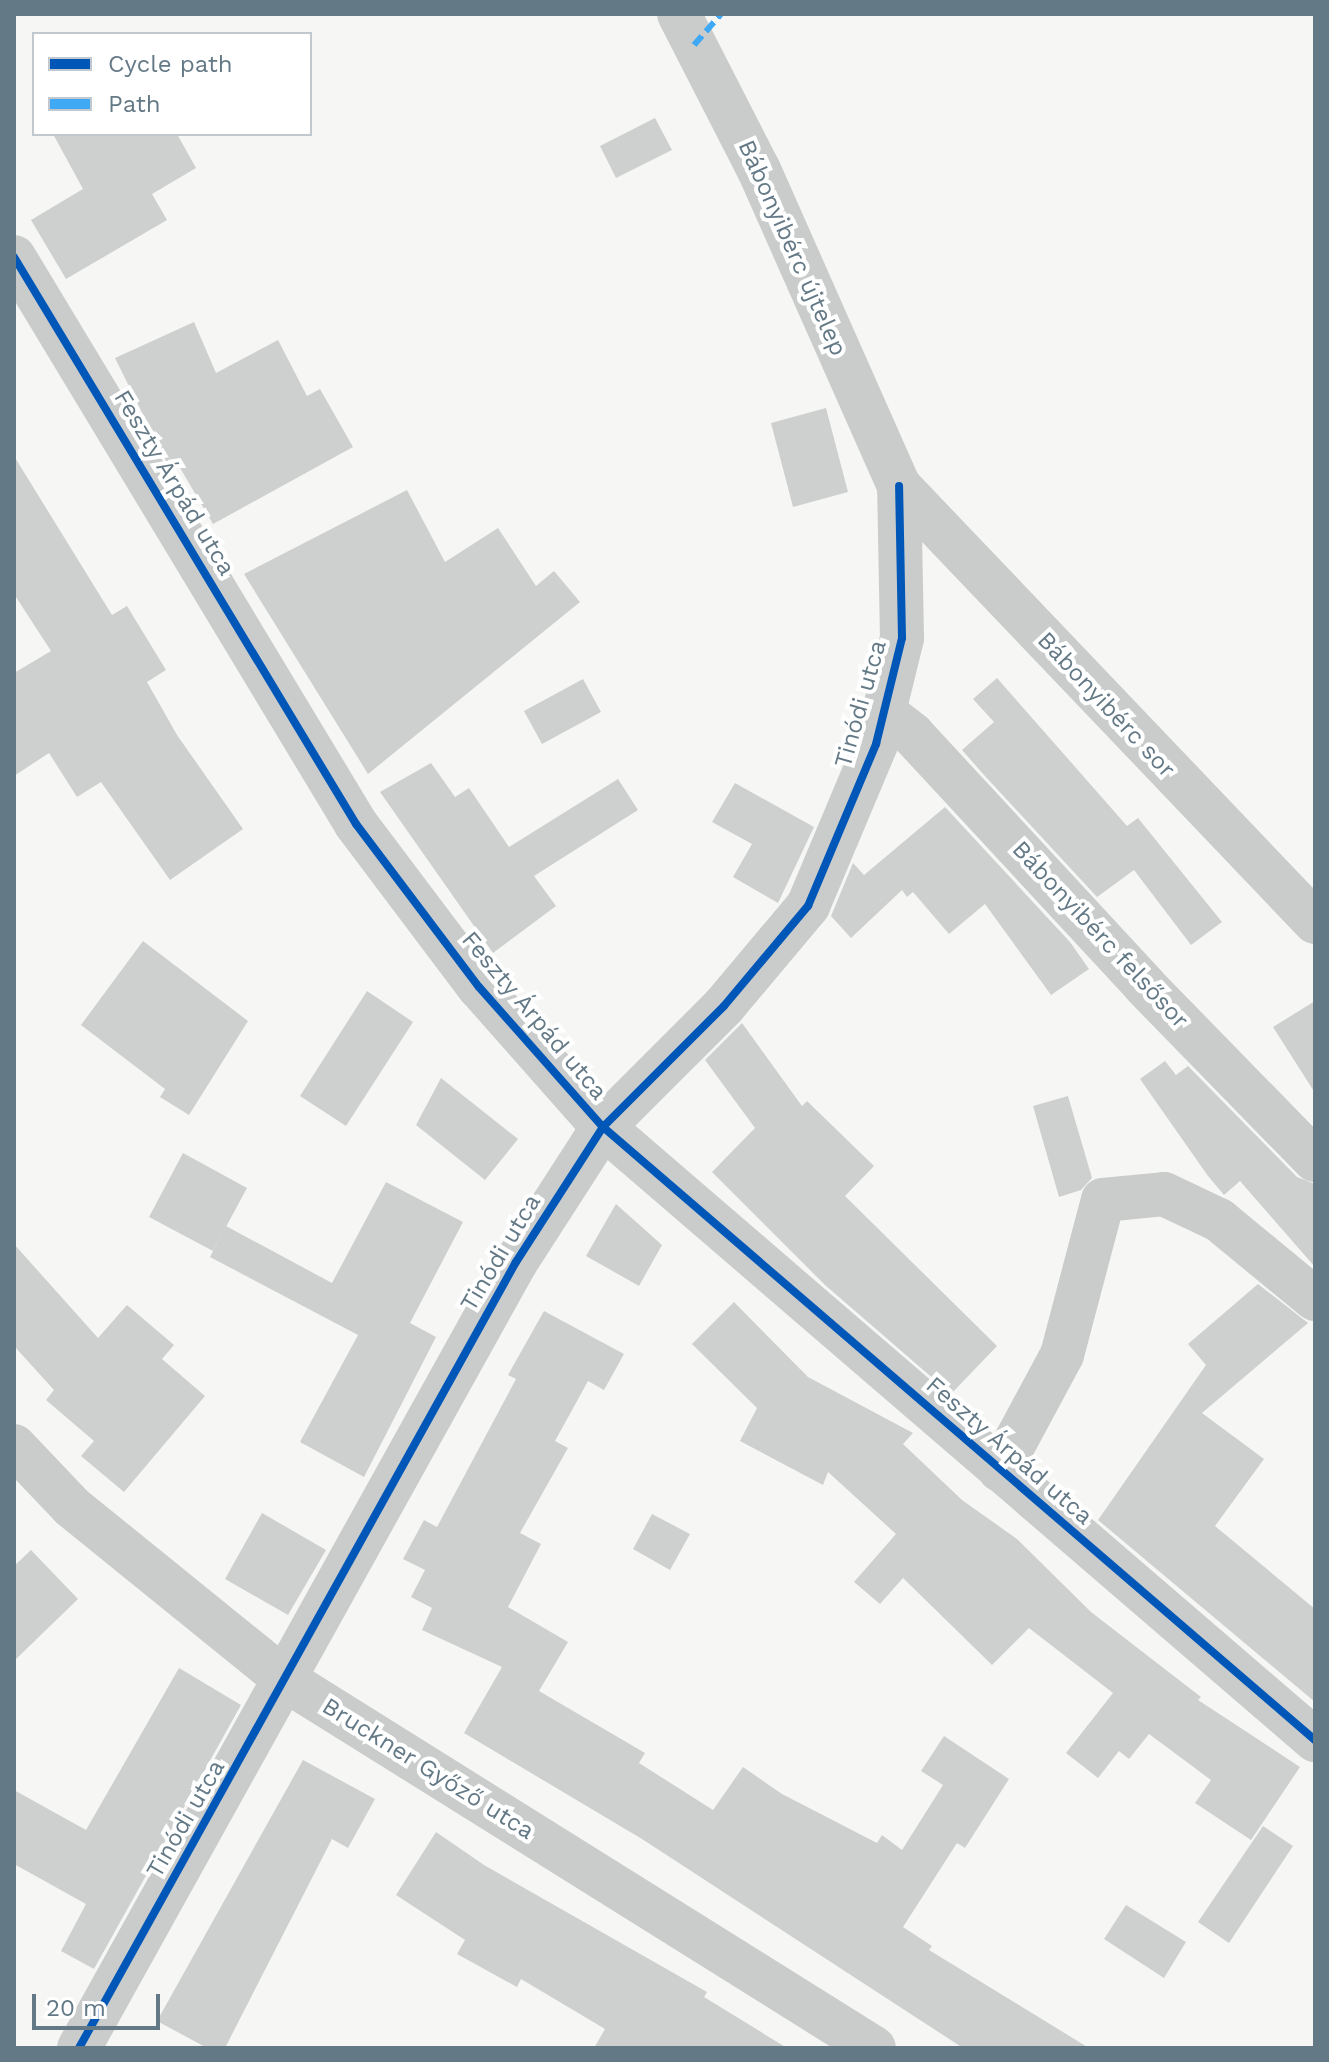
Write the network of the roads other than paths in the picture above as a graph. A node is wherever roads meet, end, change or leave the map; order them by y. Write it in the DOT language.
graph roads {
  1 [pos="679,14"];
  2 [pos="14,257"];
  3 [pos="899,486"];
  4 [pos="884,712"];
  5 [pos="1315,922"];
  6 [pos="603,1127"];
  7 [pos="1315,1160"];
  8 [pos="1315,1299"];
  9 [pos="14,1446"];
  10 [pos="1000,1470"];
  11 [pos="287,1681"];
  12 [pos="1315,1740"];
  13 [pos="79,2048"];
  14 [pos="874,2048"];
  1 -- 3 [label="street, Bábonyibérc újtelep"];
  2 -- 6 [label="street, Feszty Árpád utca"];
  3 -- 4 [label="street, Tinódi utca"];
  3 -- 5 [label="street, Bábonyibérc sor"];
  4 -- 6 [label="street, Tinódi utca"];
  4 -- 7 [label="street, Bábonyibérc felsősor"];
  6 -- 10 [label="street, Feszty Árpád utca"];
  6 -- 11 [label="street, Tinódi utca"];
  8 -- 10 [label="street"];
  9 -- 11 [label="street, Bruckner Győző utca"];
  10 -- 12 [label="street, Feszty Árpád utca"];
  11 -- 13 [label="street, Tinódi utca"];
  11 -- 14 [label="street, Bruckner Győző utca"];
}
